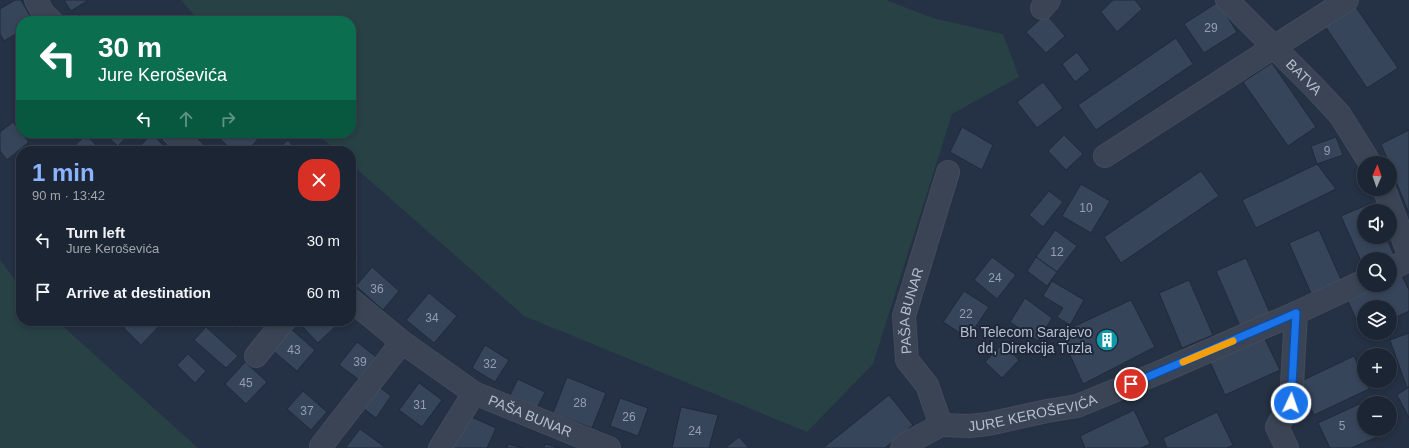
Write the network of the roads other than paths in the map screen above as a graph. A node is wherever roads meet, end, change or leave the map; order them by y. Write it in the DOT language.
graph roads {
  1 [pos="36,0"];
  2 [pos="1226,0"];
  3 [pos="1347,0"];
  4 [pos="46,16"];
  5 [pos="1273,47"];
  6 [pos="178,138"];
  7 [pos="187,146"];
  8 [pos="1105,156"];
  9 [pos="1366,156"];
  10 [pos="948,172"];
  11 [pos="1387,196"];
  12 [pos="1409,254"];
  13 [pos="1409,260"];
  14 [pos="1397,266"];
  15 [pos="1357,284"];
  16 [pos="356,304"];
  17 [pos="1296,313"];
  18 [pos="280,326"];
  19 [pos="402,342"];
  20 [pos="256,356"];
  21 [pos="474,393"];
  22 [pos="941,425"];
  23 [pos="322,446"];
  24 [pos="440,448"];
  25 [pos="610,448"];
  26 [pos="902,448"];
  27 [pos="1287,448"];
  1 -- 4 [label="street"];
  2 -- 5 [label="street, BATVA"];
  3 -- 5 [label="street"];
  5 -- 8 [label="street"];
  5 -- 9 [label="street, BATVA"];
  6 -- 7 [label="street"];
  10 -- 22 [label="street, PAŠA BUNAR"];
  11 -- 12 [label="street"];
  13 -- 14 [label="street"];
  15 -- 17 [label="street, JURE KEROŠEVIĆA"];
  16 -- 19 [label="street, PAŠA BUNAR"];
  17 -- 22 [label="street, JURE KEROŠEVIĆA"];
  17 -- 27 [label="street"];
  18 -- 20 [label="street"];
  19 -- 21 [label="street, PAŠA BUNAR"];
  19 -- 23 [label="street"];
  21 -- 24 [label="street, PAŠA BUNAR"];
  21 -- 25 [label="street, PAŠA BUNAR"];
  22 -- 26 [label="street"];
}
